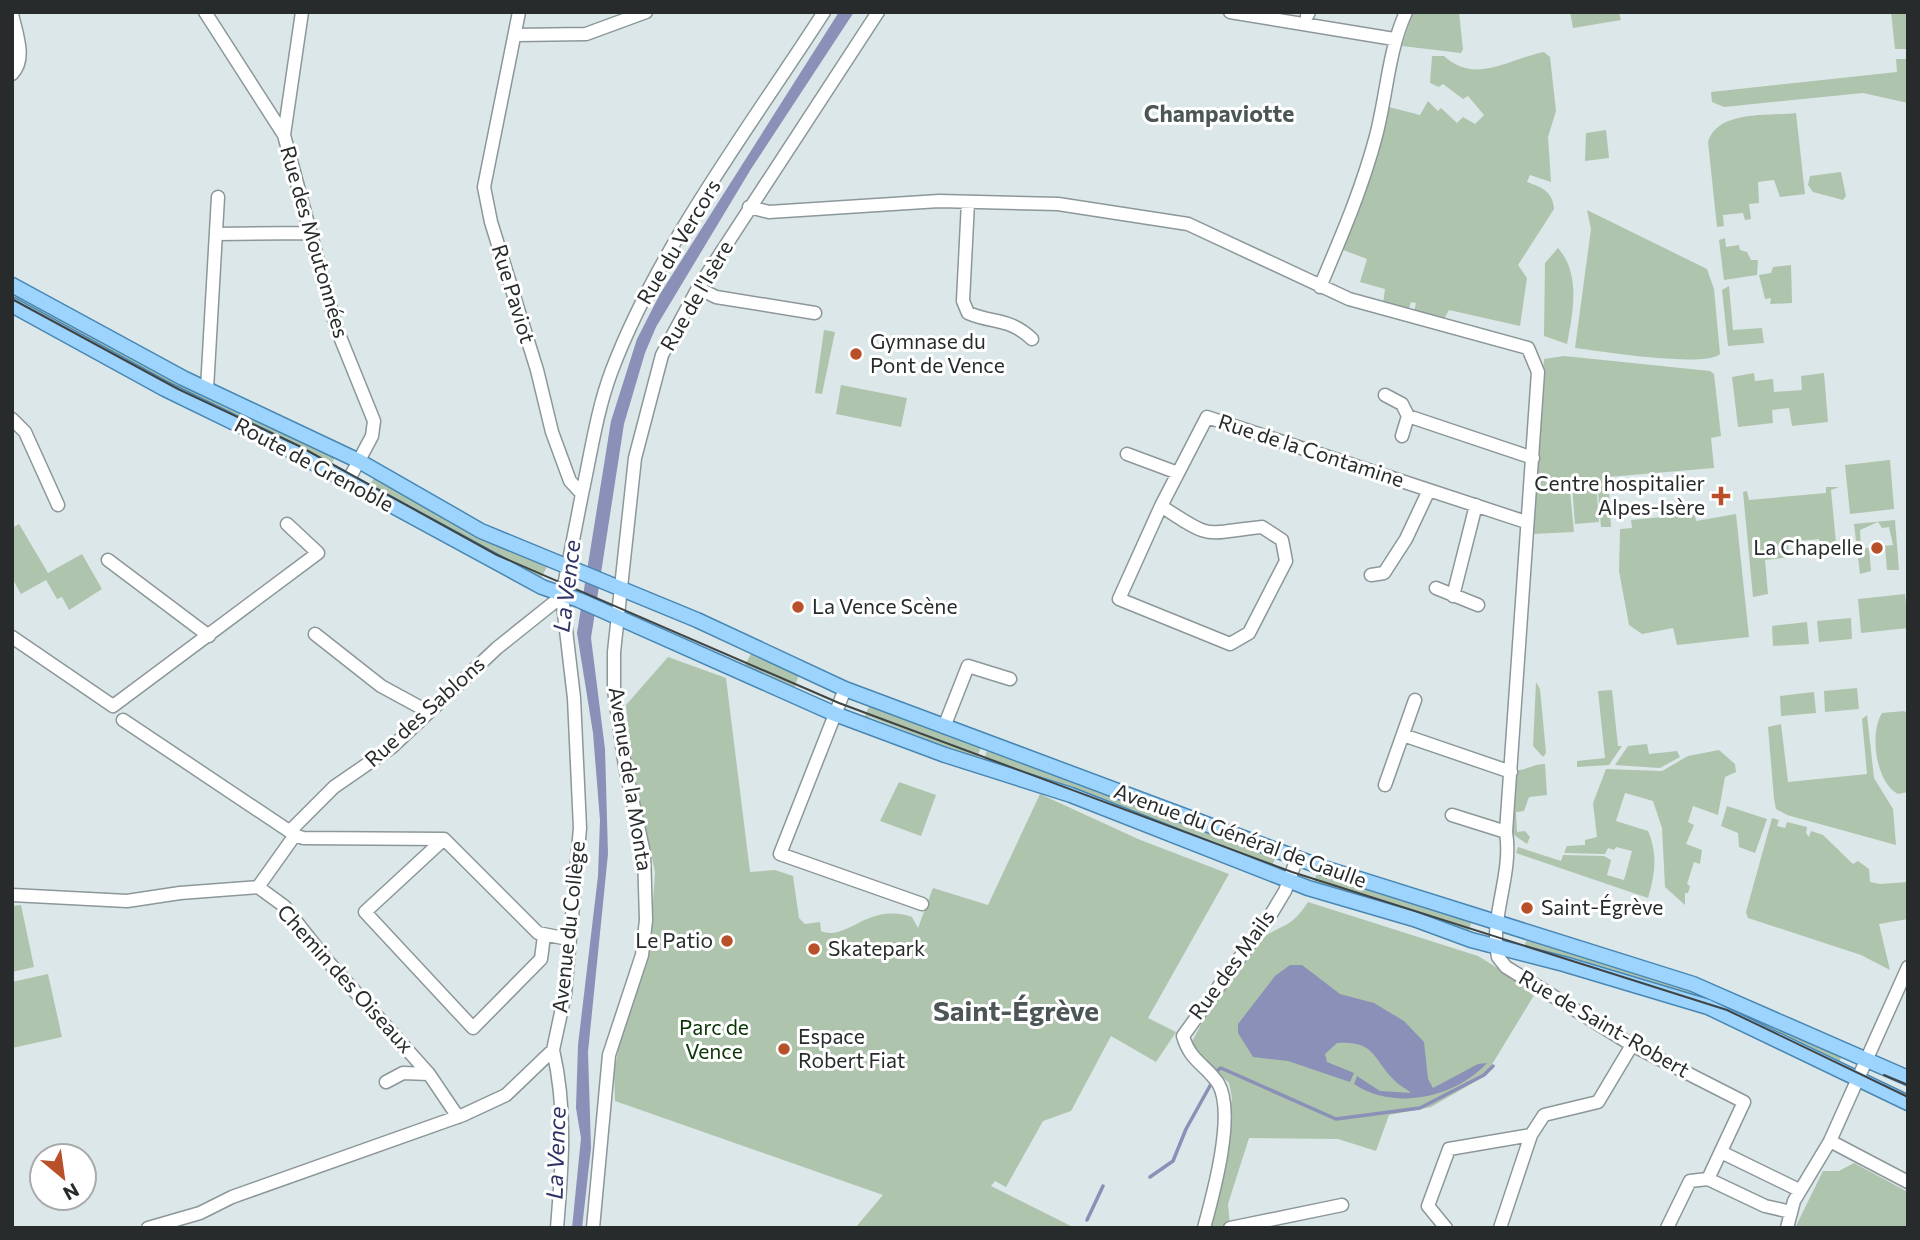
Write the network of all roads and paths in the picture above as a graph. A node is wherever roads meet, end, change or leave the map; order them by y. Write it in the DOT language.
graph roads {
  1 [pos="205,12"];
  2 [pos="302,12"];
  3 [pos="519,12"];
  4 [pos="646,12"];
  5 [pos="824,12"];
  6 [pos="878,12"];
  7 [pos="1230,12"];
  8 [pos="1406,12"];
  9 [pos="12,14"];
  10 [pos="516,35"];
  11 [pos="1394,39"];
  12 [pos="12,74"];
  13 [pos="284,135"];
  14 [pos="218,197"];
  15 [pos="968,202"];
  16 [pos="749,207"];
  17 [pos="310,233"];
  18 [pos="216,234"];
  19 [pos="12,285"];
  20 [pos="1320,287"];
  21 [pos="698,288"];
  22 [pos="12,305"];
  23 [pos="815,313"];
  24 [pos="1032,339"];
  25 [pos="207,389"];
  26 [pos="1385,395"];
  27 [pos="1408,416"];
  28 [pos="12,419"];
  29 [pos="1402,436"];
  30 [pos="1127,454"];
  31 [pos="1532,458"];
  32 [pos="359,461"];
  33 [pos="1178,473"];
  34 [pos="347,483"];
  35 [pos="1429,490"];
  36 [pos="582,494"];
  37 [pos="1476,505"];
  38 [pos="58,506"];
  39 [pos="1161,506"];
  40 [pos="1526,522"];
  41 [pos="287,524"];
  42 [pos="108,560"];
  43 [pos="574,571"];
  44 [pos="1371,575"];
  45 [pos="616,586"];
  46 [pos="1436,588"];
  47 [pos="562,596"];
  48 [pos="1453,596"];
  49 [pos="1478,605"];
  50 [pos="612,616"];
  51 [pos="314,634"];
  52 [pos="209,636"];
  53 [pos="12,637"];
  54 [pos="1010,679"];
  55 [pos="845,689"];
  56 [pos="1415,700"];
  57 [pos="427,711"];
  58 [pos="835,714"];
  59 [pos="123,720"];
  60 [pos="944,727"];
  61 [pos="1403,736"];
  62 [pos="1511,772"];
  63 [pos="1385,785"];
  64 [pos="1452,815"];
  65 [pos="1506,832"];
  66 [pos="293,833"];
  67 [pos="444,839"];
  68 [pos="1297,858"];
  69 [pos="1289,881"];
  70 [pos="258,887"];
  71 [pos="12,895"];
  72 [pos="922,904"];
  73 [pos="1498,924"];
  74 [pos="544,936"];
  75 [pos="568,939"];
  76 [pos="1495,946"];
  77 [pos="1908,967"];
  78 [pos="1632,1045"];
  79 [pos="553,1050"];
  80 [pos="1867,1059"];
  81 [pos="429,1074"];
  82 [pos="1908,1078"];
  83 [pos="1857,1080"];
  84 [pos="386,1082"];
  85 [pos="1908,1103"];
  86 [pos="458,1117"];
  87 [pos="1531,1135"];
  88 [pos="1830,1141"];
  89 [pos="1721,1152"];
  90 [pos="1708,1179"];
  91 [pos="1908,1182"];
  92 [pos="1799,1190"];
  93 [pos="1342,1205"];
  94 [pos="1791,1212"];
  95 [pos="148,1228"];
  96 [pos="557,1228"];
  97 [pos="593,1228"];
  98 [pos="1204,1228"];
  99 [pos="1230,1228"];
  100 [pos="1446,1228"];
  101 [pos="1500,1228"];
  102 [pos="1667,1228"];
  103 [pos="1787,1228"];
  1 -- 13 [label="street, Rue des Moutonnées"];
  2 -- 13 [label="street"];
  3 -- 10 [label="street, Rue Paviot"];
  4 -- 10 [label="street"];
  5 -- 36 [label="street, Rue du Vercors"];
  6 -- 16 [label="street, Rue de l'Isère"];
  7 -- 11 [label="street"];
  8 -- 11 [label="street"];
  9 -- 12 [label="street"];
  10 -- 36 [label="street, Rue Paviot"];
  11 -- 20 [label="street"];
  13 -- 17 [label="street, Rue des Moutonnées"];
  14 -- 18 [label="street"];
  15 -- 16 [label="street"];
  15 -- 20 [label="street"];
  15 -- 24 [label="street"];
  16 -- 21 [label="street, Rue de l'Isère"];
  17 -- 18 [label="street"];
  17 -- 32 [label="street, Rue des Moutonnées"];
  18 -- 25 [label="street"];
  19 -- 25 [label="main road, Route de Grenoble"];
  20 -- 31 [label="street"];
  21 -- 23 [label="street"];
  21 -- 45 [label="street, Rue de l'Isère"];
  22 -- 34 [label="main road, Route de Grenoble"];
  25 -- 32 [label="main road, Route de Grenoble"];
  26 -- 27 [label="street"];
  27 -- 29 [label="street, Rue de la Contamine"];
  27 -- 31 [label="street"];
  28 -- 38 [label="street"];
  30 -- 33 [label="street"];
  31 -- 40 [label="street"];
  32 -- 34 [label="street, Rue des Moutonnées"];
  32 -- 43 [label="main road, Route de Grenoble"];
  33 -- 35 [label="street, Rue de la Contamine"];
  33 -- 39 [label="street, Rue de la Contamine"];
  34 -- 47 [label="main road, Route de Grenoble"];
  35 -- 37 [label="street, Rue de la Contamine"];
  35 -- 44 [label="street, Rue de la Contamine"];
  36 -- 43 [label="street"];
  37 -- 40 [label="street, Rue de la Contamine"];
  37 -- 48 [label="street"];
  39 -- 39 [label="street, Rue de la Contamine"];
  40 -- 62 [label="street"];
  41 -- 52 [label="street"];
  42 -- 52 [label="street"];
  43 -- 45 [label="main road, Route de Grenoble"];
  43 -- 47 [label="street, Avenue du Collège"];
  45 -- 50 [label="street, Rue de l'Isère"];
  45 -- 55 [label="main road, Avenue du Général de Gaulle"];
  46 -- 48 [label="street"];
  47 -- 50 [label="main road, Route de Grenoble"];
  47 -- 57 [label="street, Rue des Sablons"];
  47 -- 75 [label="street, Avenue du Collège"];
  48 -- 49 [label="street"];
  50 -- 58 [label="main road, Avenue du Général de Gaulle"];
  50 -- 97 [label="street, Avenue de la Monta"];
  51 -- 57 [label="street"];
  52 -- 53 [label="street"];
  54 -- 60 [label="street"];
  55 -- 58 [label="street"];
  55 -- 60 [label="main road, Avenue du Général de Gaulle"];
  56 -- 61 [label="street"];
  57 -- 66 [label="street, Rue des Sablons"];
  58 -- 69 [label="main road, Avenue du Général de Gaulle"];
  58 -- 72 [label="street"];
  59 -- 66 [label="street"];
  60 -- 68 [label="main road, Avenue du Général de Gaulle"];
  61 -- 62 [label="street"];
  61 -- 63 [label="street"];
  62 -- 65 [label="street"];
  64 -- 65 [label="street"];
  65 -- 73 [label="street"];
  66 -- 67 [label="street"];
  66 -- 70 [label="street, Rue des Sablons"];
  67 -- 74 [label="street"];
  67 -- 74 [label="street"];
  68 -- 69 [label="street, Rue des Mails"];
  68 -- 73 [label="main road, Avenue du Général de Gaulle"];
  69 -- 76 [label="main road, Avenue du Général de Gaulle"];
  69 -- 98 [label="street, Rue des Mails"];
  70 -- 71 [label="street"];
  70 -- 81 [label="street, Chemin des Oiseaux"];
  73 -- 76 [label="street"];
  73 -- 80 [label="main road, Avenue du Général de Gaulle"];
  74 -- 75 [label="street"];
  75 -- 79 [label="street, Avenue du Collège"];
  76 -- 78 [label="street, Rue de Saint-Robert"];
  76 -- 83 [label="main road, Avenue du Général de Gaulle"];
  77 -- 80 [label="street"];
  78 -- 87 [label="street"];
  78 -- 89 [label="street, Rue de Saint-Robert"];
  79 -- 86 [label="street"];
  79 -- 96 [label="street"];
  80 -- 82 [label="main road, Avenue du Général de Gaulle"];
  80 -- 83 [label="street"];
  81 -- 84 [label="street, Chemin des Oiseaux"];
  81 -- 86 [label="street, Chemin des Oiseaux"];
  83 -- 85 [label="main road, Avenue du Général de Gaulle"];
  83 -- 88 [label="street"];
  86 -- 95 [label="street"];
  87 -- 100 [label="street"];
  87 -- 101 [label="street"];
  88 -- 91 [label="street"];
  88 -- 92 [label="street"];
  89 -- 90 [label="street"];
  89 -- 92 [label="street"];
  90 -- 94 [label="street"];
  90 -- 102 [label="street"];
  92 -- 94 [label="street"];
  93 -- 99 [label="street"];
  94 -- 103 [label="street"];
}
